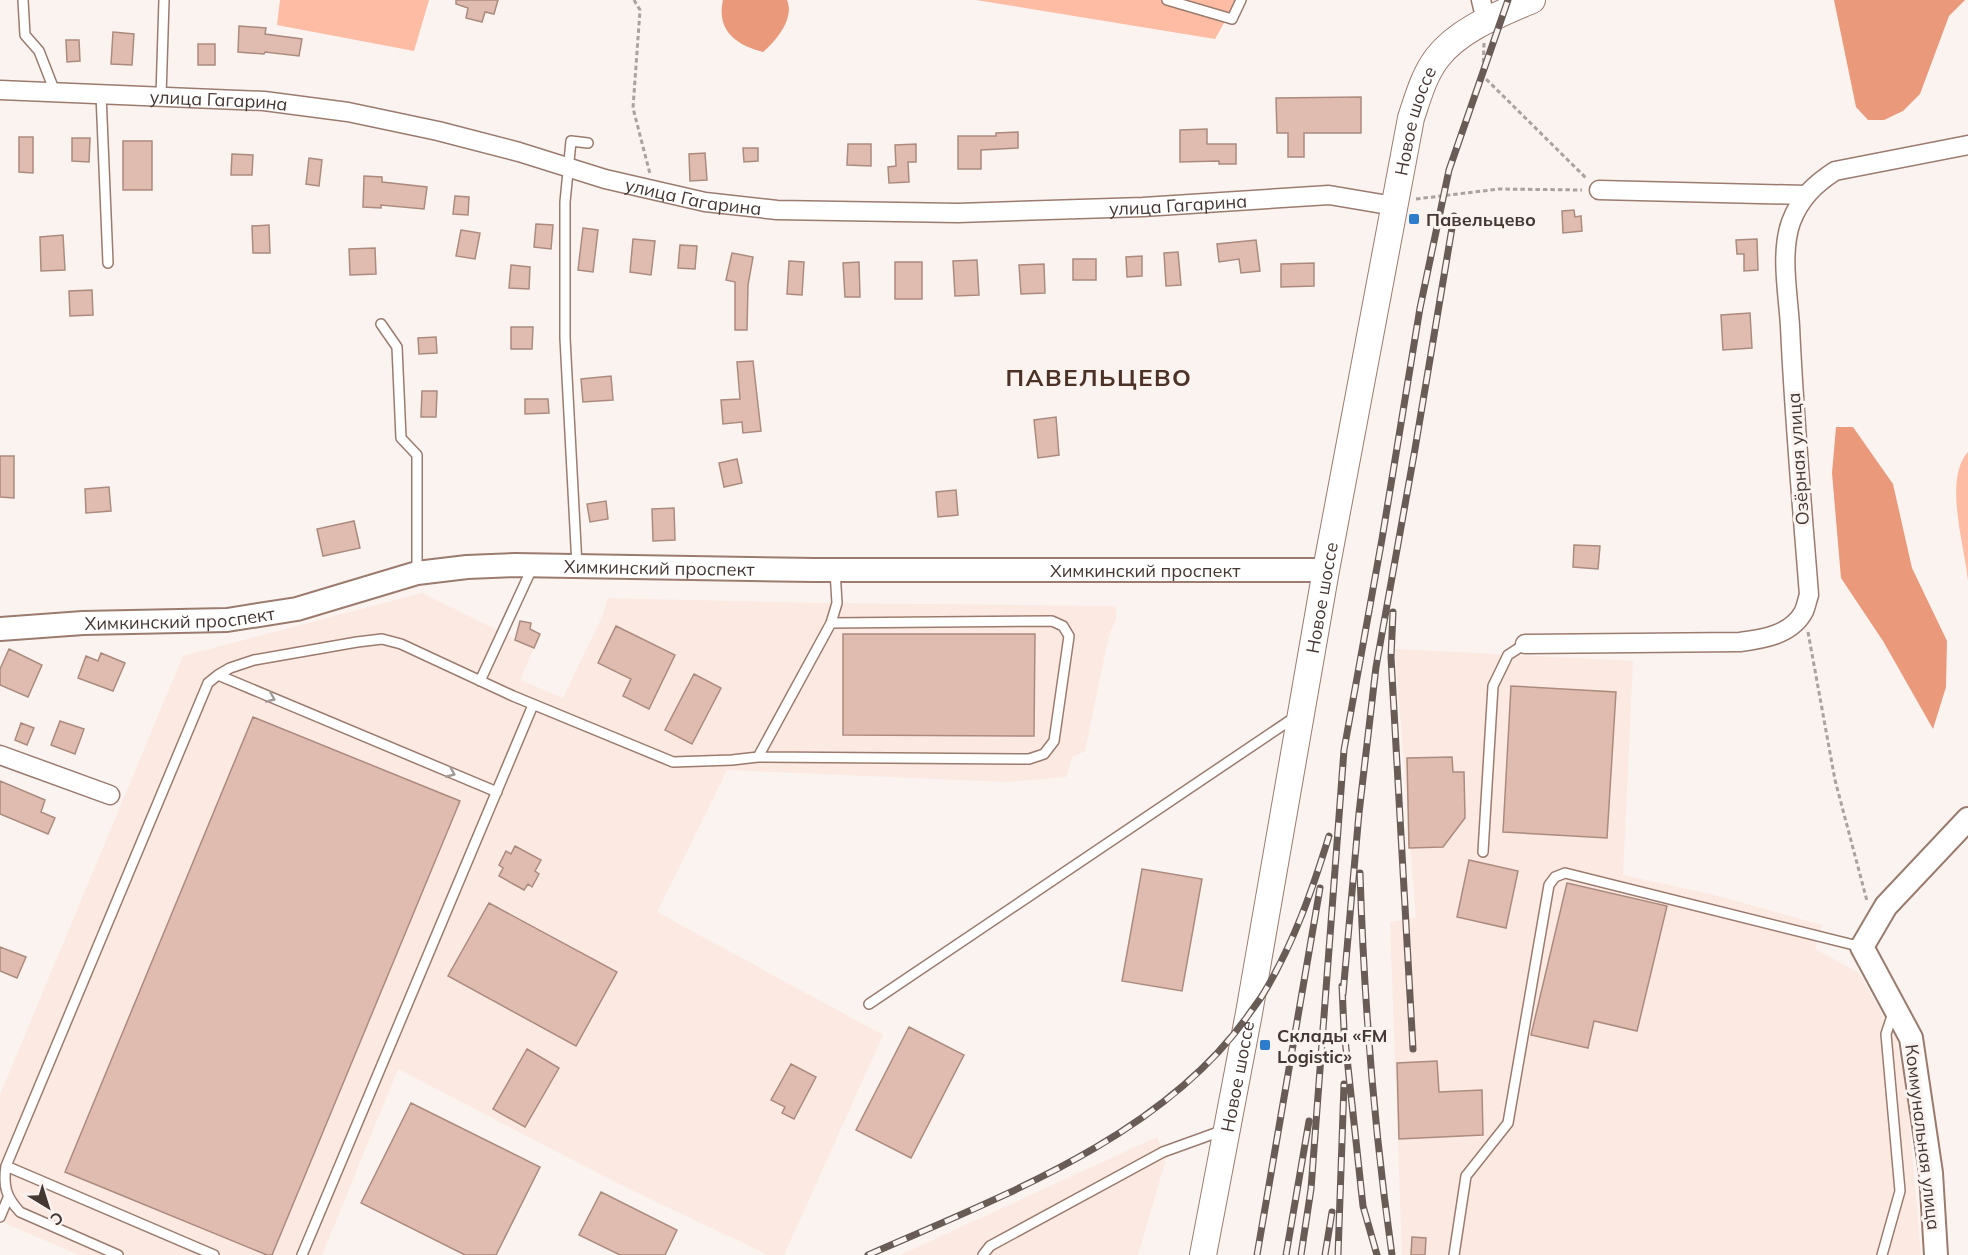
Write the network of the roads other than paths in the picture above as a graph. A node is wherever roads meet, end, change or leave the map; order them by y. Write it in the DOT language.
graph roads {
  1 [pos="23,0"];
  2 [pos="164,0"];
  3 [pos="1167,0"];
  4 [pos="1241,0"];
  5 [pos="1532,0"];
  6 [pos="1484,10"];
  7 [pos="0,90"];
  8 [pos="55,92"];
  9 [pos="100,94"];
  10 [pos="161,96"];
  11 [pos="588,143"];
  12 [pos="1968,145"];
  13 [pos="569,169"];
  14 [pos="1599,190"];
  15 [pos="1805,195"];
  16 [pos="1405,207"];
  17 [pos="108,264"];
  18 [pos="381,324"];
  19 [pos="533,565"];
  20 [pos="577,566"];
  21 [pos="836,570"];
  22 [pos="1326,570"];
  23 [pos="417,573"];
  24 [pos="831,623"];
  25 [pos="0,629"];
  26 [pos="1525,644"];
  27 [pos="218,675"];
  28 [pos="480,681"];
  29 [pos="533,705"];
  30 [pos="1301,713"];
  31 [pos="0,755"];
  32 [pos="758,757"];
  33 [pos="496,792"];
  34 [pos="110,795"];
  35 [pos="1968,819"];
  36 [pos="1483,852"];
  37 [pos="1868,938"];
  38 [pos="869,1004"];
  39 [pos="1895,1008"];
  40 [pos="1227,1129"];
  41 [pos="6,1166"];
  42 [pos="8,1198"];
  43 [pos="0,1217"];
  44 [pos="118,1255"];
  45 [pos="214,1255"];
  46 [pos="302,1255"];
  47 [pos="983,1255"];
  48 [pos="1203,1255"];
  49 [pos="1454,1255"];
  50 [pos="1881,1255"];
  51 [pos="1936,1255"];
  1 -- 8 [label="lane"];
  2 -- 10 [label="lane"];
  3 -- 4 [label="lane"];
  5 -- 6 [label="main road, Новое шоссе"];
  6 -- 16 [label="main road, Новое шоссе"];
  7 -- 8 [label="street, улица Гагарина"];
  8 -- 9 [label="street, улица Гагарина"];
  9 -- 10 [label="street, улица Гагарина"];
  9 -- 17 [label="lane"];
  10 -- 13 [label="street, улица Гагарина"];
  11 -- 13 [label="lane"];
  12 -- 15 [label="street, Озёрная улица"];
  13 -- 16 [label="street, улица Гагарина"];
  13 -- 20 [label="lane"];
  14 -- 15 [label="street"];
  15 -- 26 [label="street, Озёрная улица"];
  16 -- 22 [label="main road, Новое шоссе"];
  18 -- 23 [label="lane"];
  19 -- 20 [label="street, Химкинский проспект"];
  19 -- 23 [label="street, Химкинский проспект"];
  19 -- 28 [label="lane"];
  20 -- 21 [label="street, Химкинский проспект"];
  21 -- 22 [label="street, Химкинский проспект"];
  21 -- 24 [label="lane"];
  22 -- 30 [label="main road, Новое шоссе"];
  23 -- 25 [label="street, Химкинский проспект"];
  24 -- 32 [label="lane"];
  24 -- 32 [label="lane"];
  26 -- 36 [label="lane"];
  27 -- 28 [label="lane"];
  27 -- 33 [label="lane, one-way"];
  27 -- 41 [label="lane"];
  28 -- 29 [label="lane"];
  29 -- 32 [label="lane"];
  29 -- 33 [label="lane"];
  30 -- 38 [label="lane"];
  30 -- 40 [label="main road, Новое шоссе"];
  31 -- 34 [label="street"];
  33 -- 46 [label="lane"];
  35 -- 37 [label="street"];
  37 -- 39 [label="street, Коммунальная улица"];
  37 -- 49 [label="lane"];
  39 -- 50 [label="lane"];
  39 -- 51 [label="street, Коммунальная улица"];
  40 -- 47 [label="lane"];
  40 -- 48 [label="main road, Новое шоссе"];
  41 -- 42 [label="lane"];
  41 -- 45 [label="lane"];
  42 -- 43 [label="lane"];
  42 -- 44 [label="lane"];
}
